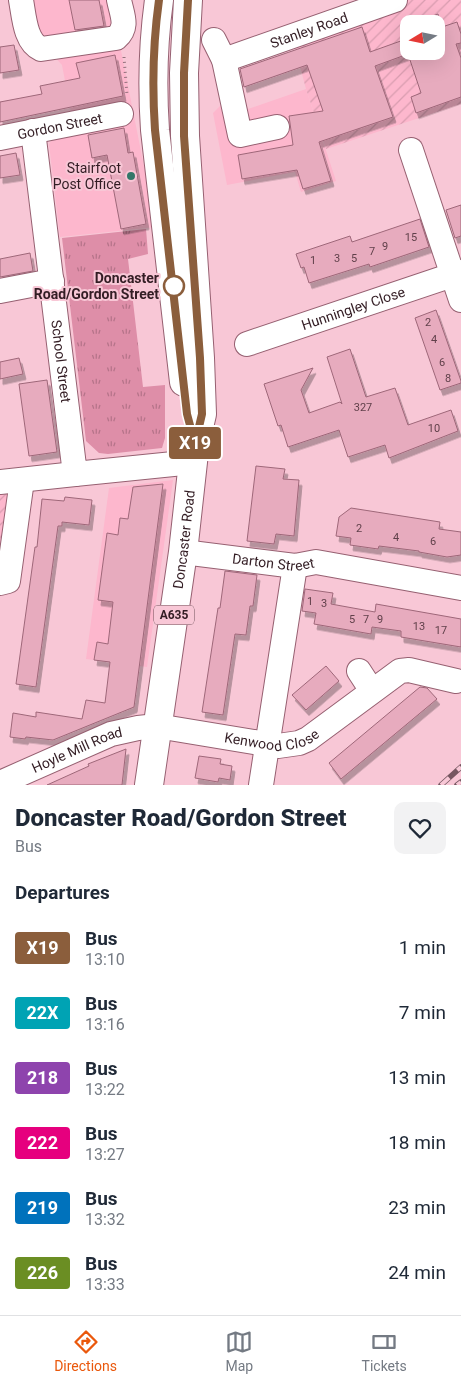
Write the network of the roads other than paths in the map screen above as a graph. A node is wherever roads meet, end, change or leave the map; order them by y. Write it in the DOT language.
graph roads {
  1 [pos="21,0"];
  2 [pos="119,0"];
  3 [pos="159,0"];
  4 [pos="188,0"];
  5 [pos="395,0"];
  6 [pos="121,114"];
  7 [pos="277,127"];
  8 [pos="33,131"];
  9 [pos="0,138"];
  10 [pos="411,150"];
  11 [pos="457,273"];
  12 [pos="52,281"];
  13 [pos="0,291"];
  14 [pos="461,300"];
  15 [pos="247,344"];
  16 [pos="194,453"];
  17 [pos="75,474"];
  18 [pos="11,481"];
  19 [pos="183,552"];
  20 [pos="295,566"];
  21 [pos="4,582"];
  22 [pos="461,588"];
  23 [pos="359,671"];
  24 [pos="456,681"];
  25 [pos="372,691"];
  26 [pos="157,726"];
  27 [pos="267,745"];
  28 [pos="0,783"];
  29 [pos="149,785"];
  30 [pos="261,785"];
  1 -- 2 [label="street"];
  3 -- 16 [label="highway, Doncaster Road / A635"];
  4 -- 16 [label="highway, Doncaster Road / A635"];
  5 -- 7 [label="street, Stanley Road"];
  6 -- 8 [label="street, Gordon Street"];
  8 -- 9 [label="street, Gordon Street"];
  8 -- 12 [label="street, School Street"];
  10 -- 11 [label="street"];
  11 -- 14 [label="street"];
  11 -- 15 [label="street, Hunningley Close"];
  12 -- 13 [label="street"];
  12 -- 17 [label="street, School Street"];
  16 -- 17 [label="street"];
  16 -- 19 [label="highway, Doncaster Road / A635"];
  17 -- 18 [label="street"];
  18 -- 21 [label="street"];
  19 -- 20 [label="street, Darton Street"];
  19 -- 26 [label="highway, Doncaster Road / A635"];
  20 -- 22 [label="street, Darton Street"];
  20 -- 27 [label="street"];
  23 -- 25 [label="street"];
  24 -- 25 [label="street, Kenwood Close"];
  25 -- 27 [label="street, Kenwood Close"];
  26 -- 27 [label="street, Kenwood Close"];
  26 -- 28 [label="street, Hoyle Mill Road"];
  26 -- 29 [label="highway, Doncaster Road / A635"];
  27 -- 30 [label="street"];
}
